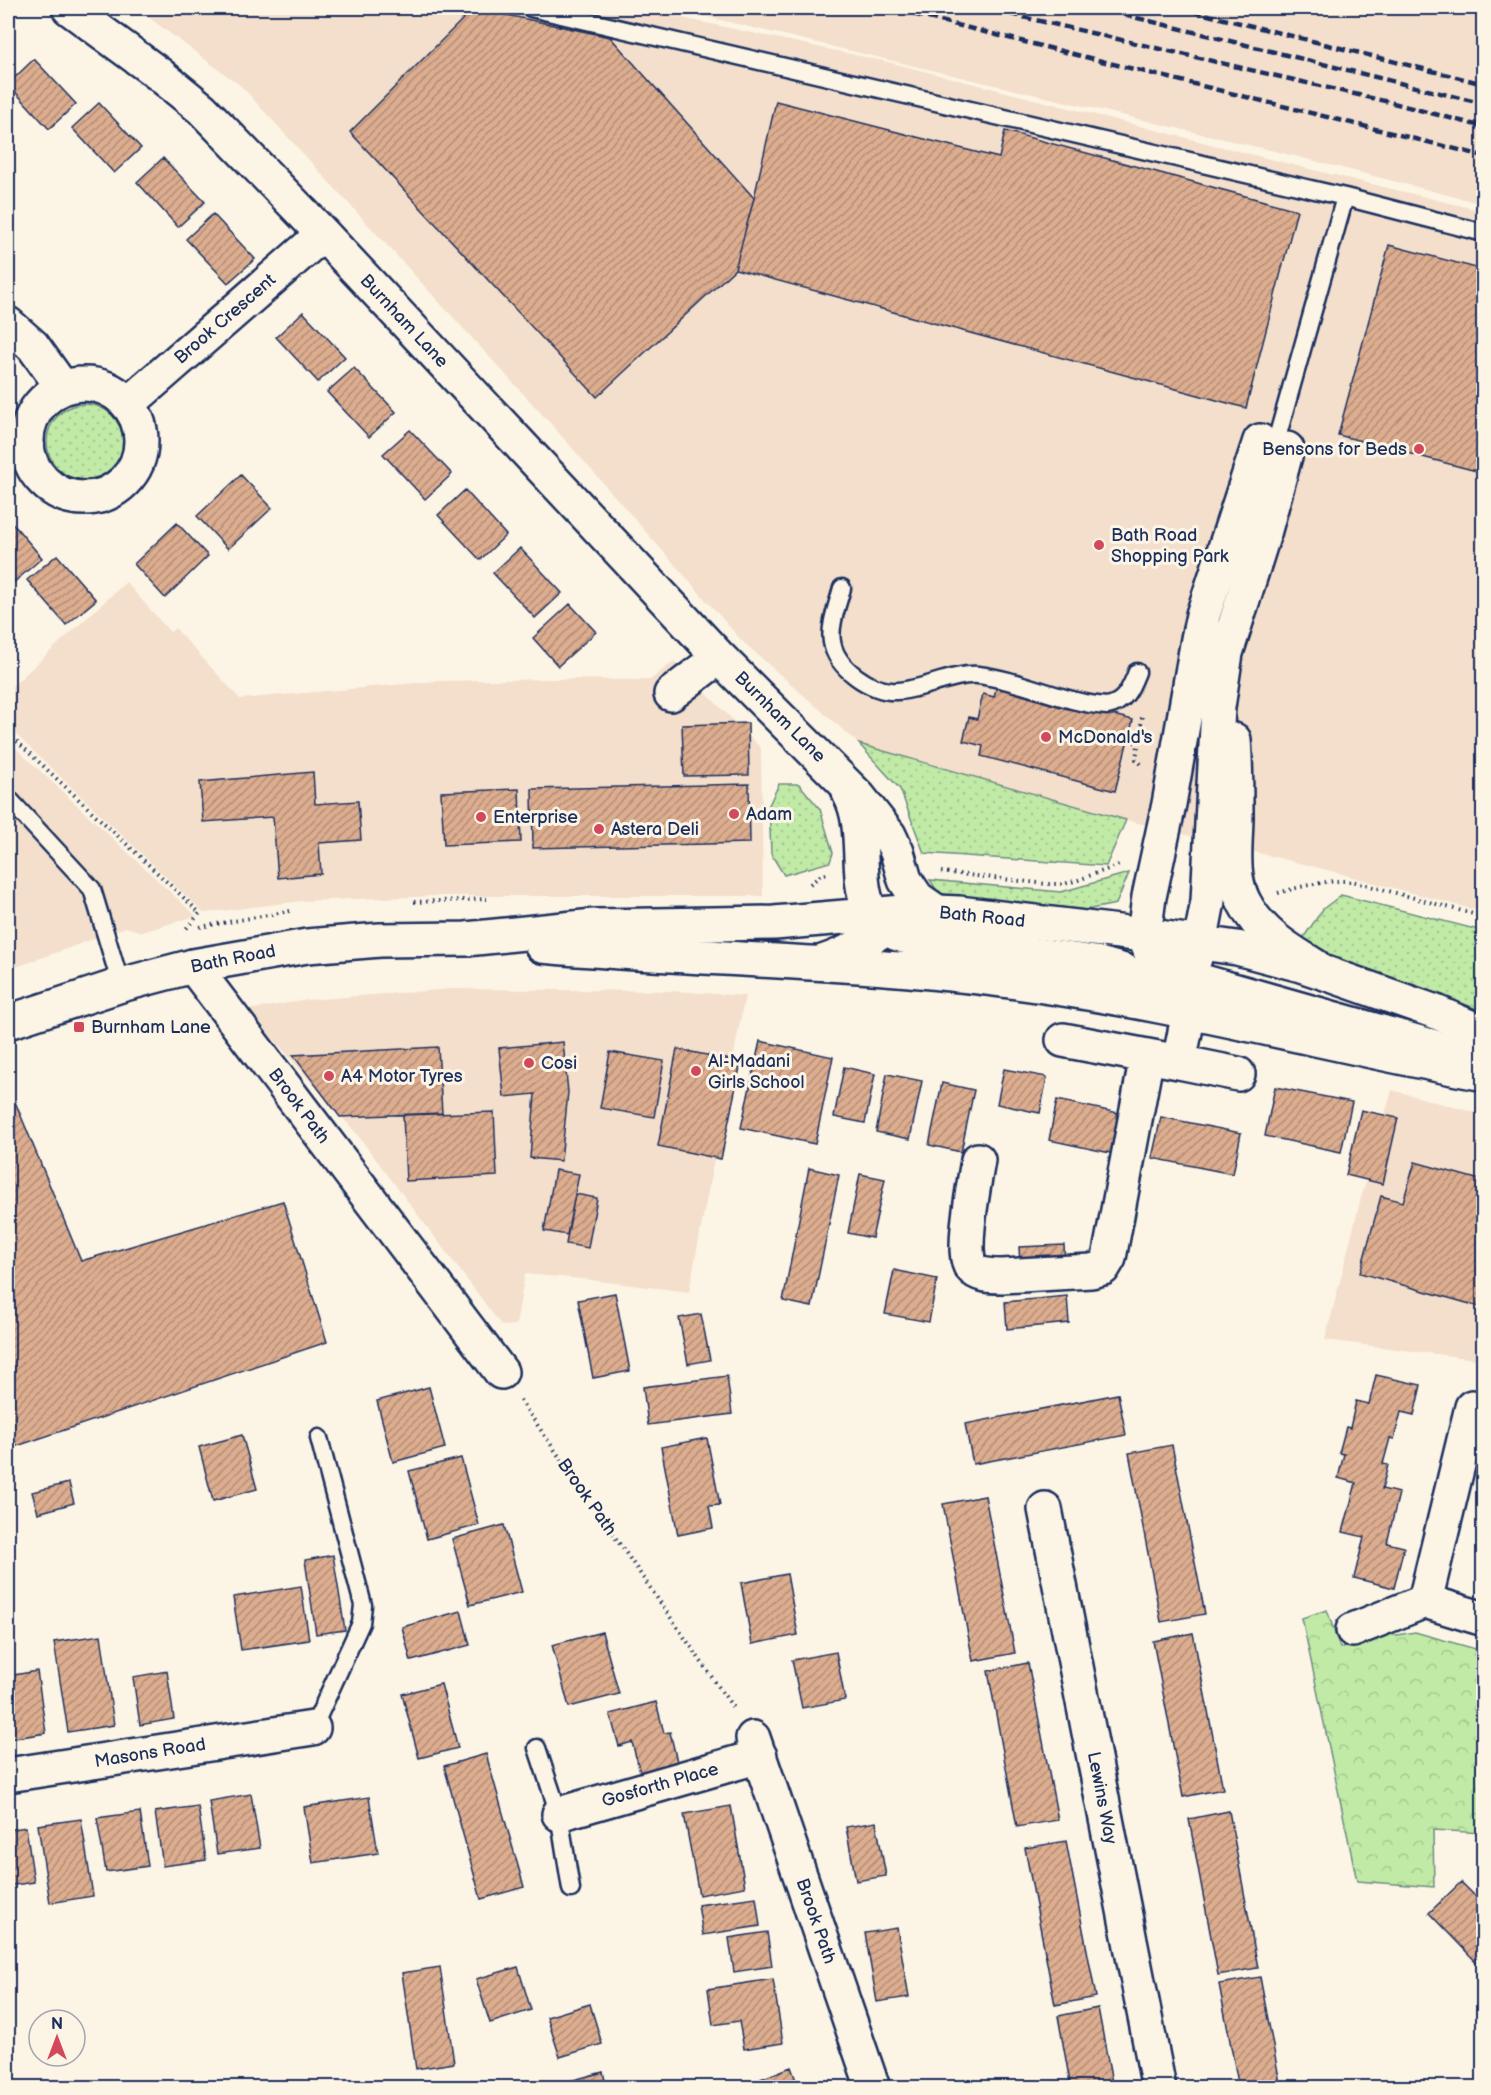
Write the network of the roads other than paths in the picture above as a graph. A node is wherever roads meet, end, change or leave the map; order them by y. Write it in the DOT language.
graph roads {
  1 [pos="69,8"];
  2 [pos="531,8"];
  3 [pos="1345,197"];
  4 [pos="1484,233"];
  5 [pos="323,234"];
  6 [pos="8,324"];
  7 [pos="63,388"];
  8 [pos="128,404"];
  9 [pos="1274,445"];
  10 [pos="842,588"];
  11 [pos="1229,640"];
  12 [pos="718,657"];
  13 [pos="1137,672"];
  14 [pos="671,694"];
  15 [pos="841,778"];
  16 [pos="8,798"];
  17 [pos="862,871"];
  18 [pos="1155,872"];
  19 [pos="903,876"];
  20 [pos="937,912"];
  21 [pos="885,918"];
  22 [pos="817,919"];
  23 [pos="1076,927"];
  24 [pos="1144,935"];
  25 [pos="466,939"];
  26 [pos="1200,943"];
  27 [pos="820,963"];
  28 [pos="193,966"];
  29 [pos="1328,974"];
  30 [pos="1173,983"];
  31 [pos="122,985"];
  32 [pos="1120,998"];
  33 [pos="1201,1014"];
  34 [pos="8,1022"];
  35 [pos="1484,1033"];
  36 [pos="1063,1040"];
  37 [pos="1147,1056"];
  38 [pos="1484,1061"];
  39 [pos="1179,1062"];
  40 [pos="1238,1074"];
  41 [pos="1484,1074"];
  42 [pos="978,1160"];
  43 [pos="501,1372"];
  44 [pos="1472,1407"];
  45 [pos="319,1438"];
  46 [pos="1045,1509"];
  47 [pos="1425,1601"];
  48 [pos="1484,1619"];
  49 [pos="1353,1630"];
  50 [pos="298,1721"];
  51 [pos="757,1747"];
  52 [pos="537,1748"];
  53 [pos="8,1775"];
  54 [pos="559,1814"];
  55 [pos="571,1889"];
  56 [pos="873,2088"];
  57 [pos="1160,2088"];
  1 -- 5 [label="street, Burnham Lane"];
  2 -- 3 [label="lane"];
  3 -- 4 [label="lane"];
  3 -- 9 [label="lane"];
  5 -- 8 [label="street, Brook Crescent"];
  5 -- 12 [label="street, Burnham Lane"];
  6 -- 7 [label="street"];
  7 -- 8 [label="street"];
  7 -- 8 [label="street"];
  9 -- 11 [label="street"];
  9 -- 18 [label="street"];
  10 -- 13 [label="lane"];
  11 -- 26 [label="street"];
  11 -- 29 [label="street"];
  12 -- 14 [label="street, Burnham Lane"];
  12 -- 15 [label="street, Burnham Lane"];
  15 -- 17 [label="street"];
  15 -- 19 [label="street, Burnham Lane"];
  16 -- 31 [label="lane"];
  17 -- 21 [label="street"];
  17 -- 22 [label="street"];
  18 -- 23 [label="street"];
  18 -- 24 [label="street"];
  19 -- 20 [label="street"];
  19 -- 21 [label="street"];
  20 -- 21 [label="street, Bath Road"];
  20 -- 23 [label="street, Bath Road"];
  21 -- 22 [label="street, Bath Road"];
  21 -- 27 [label="street"];
  21 -- 30 [label="street"];
  22 -- 25 [label="street, Bath Road"];
  23 -- 24 [label="street, Bath Road"];
  24 -- 26 [label="street, Bath Road"];
  24 -- 30 [label="street"];
  25 -- 27 [label="street, Bath Road"];
  25 -- 28 [label="street, Bath Road"];
  26 -- 29 [label="street, Bath Road"];
  26 -- 30 [label="street"];
  27 -- 32 [label="street, Bath Road"];
  28 -- 31 [label="street, Bath Road"];
  28 -- 43 [label="street, Brook Path"];
  29 -- 35 [label="street, Bath Road"];
  30 -- 32 [label="street"];
  30 -- 33 [label="street"];
  30 -- 38 [label="street"];
  31 -- 34 [label="street, Bath Road"];
  32 -- 33 [label="street, Bath Road"];
  33 -- 39 [label="street"];
  33 -- 41 [label="street, Bath Road"];
  36 -- 37 [label="street"];
  37 -- 39 [label="street"];
  37 -- 42 [label="street"];
  39 -- 40 [label="street"];
  44 -- 47 [label="street"];
  45 -- 50 [label="lane"];
  46 -- 57 [label="street, Lewins Way"];
  47 -- 48 [label="street"];
  47 -- 49 [label="street"];
  50 -- 53 [label="street, Masons Road"];
  51 -- 54 [label="street, Gosforth Place"];
  51 -- 56 [label="street, Brook Path"];
  52 -- 54 [label="lane"];
  54 -- 55 [label="lane"];
}
